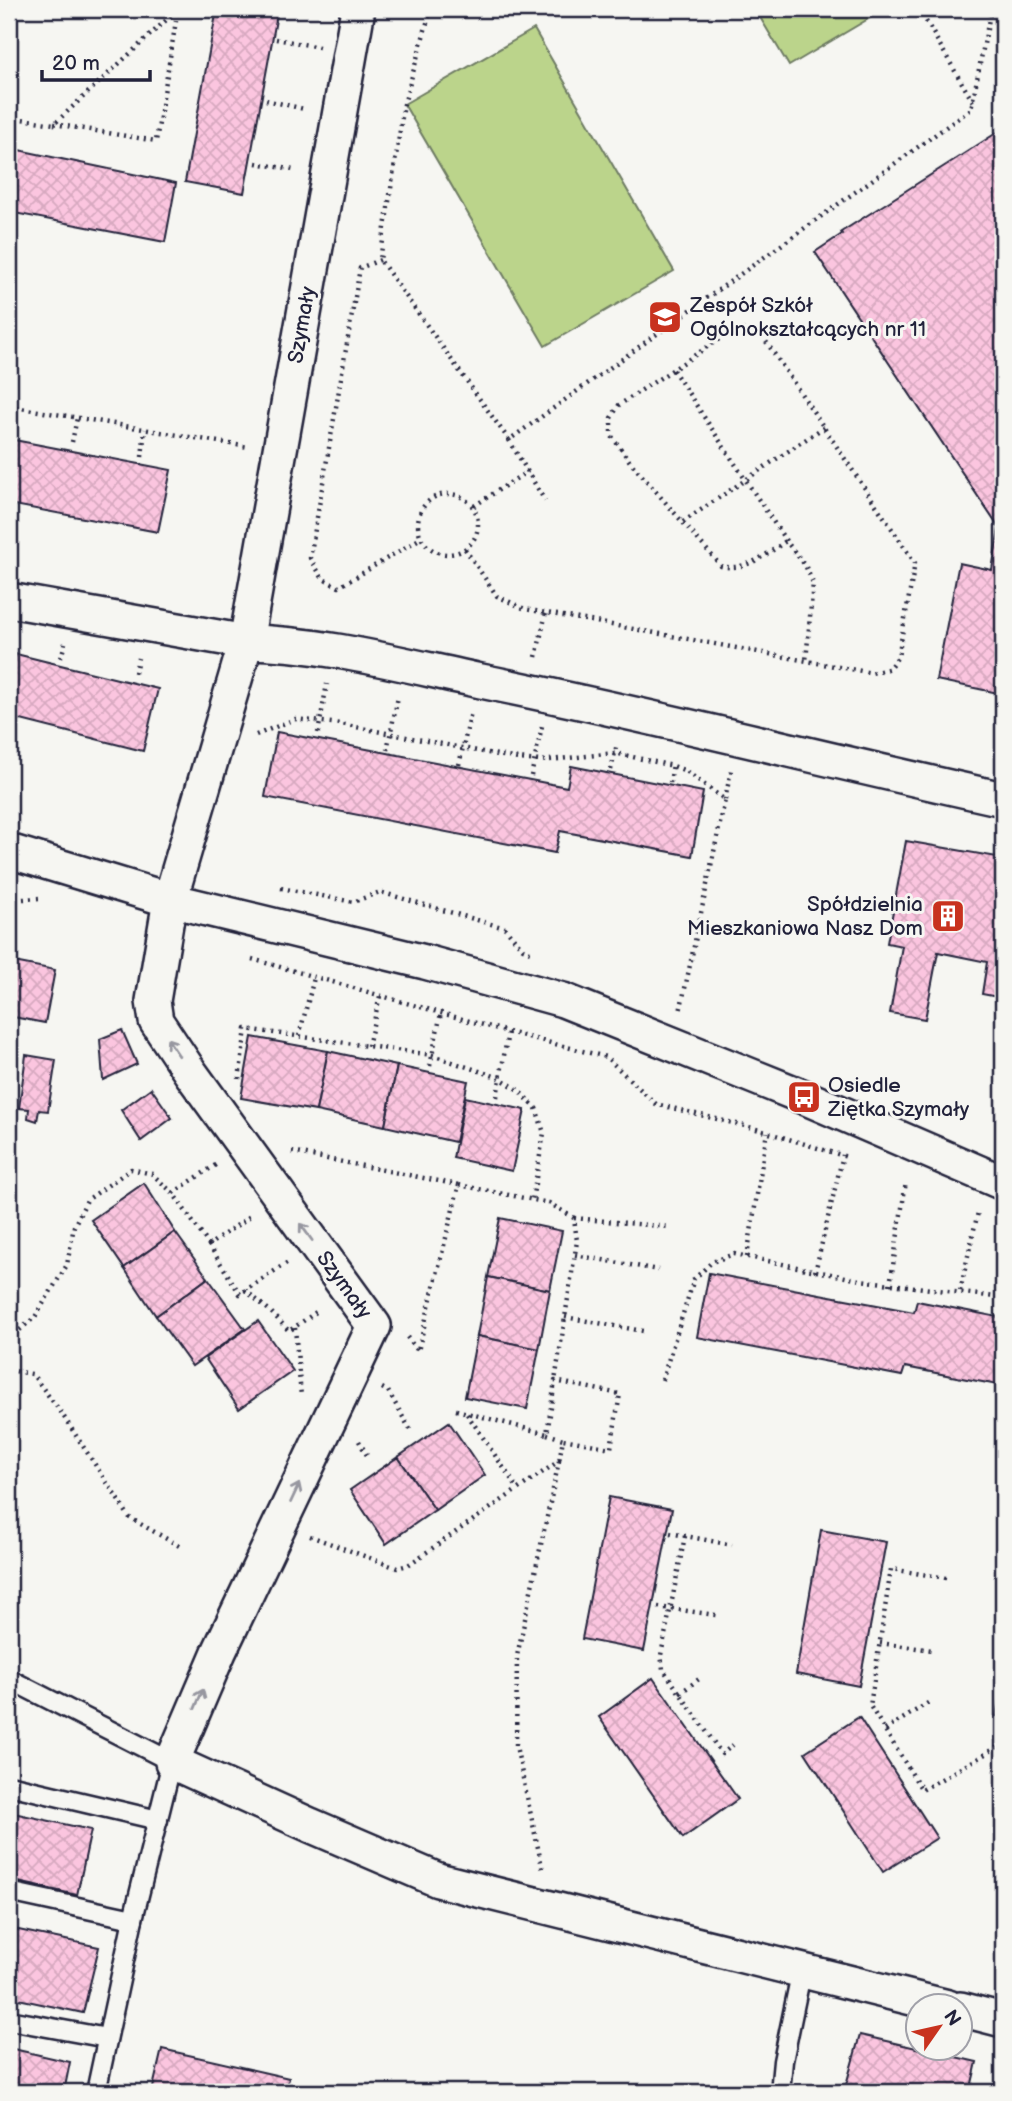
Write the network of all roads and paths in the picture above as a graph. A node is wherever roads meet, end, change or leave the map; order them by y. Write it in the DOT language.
graph roads {
  1 [pos="178,9"];
  2 [pos="358,9"];
  3 [pos="431,9"];
  4 [pos="919,9"];
  5 [pos="991,9"];
  6 [pos="972,102"];
  7 [pos="9,117"];
  8 [pos="54,124"];
  9 [pos="380,260"];
  10 [pos="673,370"];
  11 [pos="9,405"];
  12 [pos="77,418"];
  13 [pos="824,427"];
  14 [pos="145,429"];
  15 [pos="509,440"];
  16 [pos="72,442"];
  17 [pos="279,452"];
  18 [pos="142,457"];
  19 [pos="528,471"];
  20 [pos="745,479"];
  21 [pos="545,501"];
  22 [pos="474,506"];
  23 [pos="683,522"];
  24 [pos="421,538"];
  25 [pos="786,541"];
  26 [pos="465,549"];
  27 [pos="9,600"];
  28 [pos="546,613"];
  29 [pos="246,642"];
  30 [pos="332,652"];
  31 [pos="806,661"];
  32 [pos="535,662"];
  33 [pos="404,665"];
  34 [pos="479,681"];
  35 [pos="549,695"];
  36 [pos="320,722"];
  37 [pos="318,733"];
  38 [pos="390,734"];
  39 [pos="217,740"];
  40 [pos="461,747"];
  41 [pos="387,750"];
  42 [pos="534,760"];
  43 [pos="458,765"];
  44 [pos="531,776"];
  45 [pos="1003,799"];
  46 [pos="9,851"];
  47 [pos="170,900"];
  48 [pos="239,955"];
  49 [pos="314,978"];
  50 [pos="380,996"];
  51 [pos="441,1013"];
  52 [pos="677,1022"];
  53 [pos="508,1032"];
  54 [pos="299,1037"];
  55 [pos="368,1046"];
  56 [pos="432,1055"];
  57 [pos="430,1066"];
  58 [pos="500,1078"];
  59 [pos="238,1088"];
  60 [pos="496,1097"];
  61 [pos="767,1132"];
  62 [pos="285,1151"];
  63 [pos="843,1155"];
  64 [pos="223,1159"];
  65 [pos="856,1161"];
  66 [pos="894,1177"];
  67 [pos="906,1182"];
  68 [pos="1003,1183"];
  69 [pos="459,1185"];
  70 [pos="918,1187"];
  71 [pos="173,1193"];
  72 [pos="531,1200"];
  73 [pos="967,1207"];
  74 [pos="260,1210"];
  75 [pos="978,1212"];
  76 [pos="987,1215"];
  77 [pos="574,1218"];
  78 [pos="669,1227"];
  79 [pos="209,1245"];
  80 [pos="575,1255"];
  81 [pos="747,1257"];
  82 [pos="295,1258"];
  83 [pos="658,1270"];
  84 [pos="815,1272"];
  85 [pos="890,1285"];
  86 [pos="245,1290"];
  87 [pos="960,1291"];
  88 [pos="1003,1298"];
  89 [pos="327,1304"];
  90 [pos="565,1317"];
  91 [pos="295,1327"];
  92 [pos="402,1328"];
  93 [pos="643,1331"];
  94 [pos="9,1339"];
  95 [pos="9,1370"];
  96 [pos="662,1380"];
  97 [pos="555,1381"];
  98 [pos="372,1392"];
  99 [pos="302,1409"];
  100 [pos="456,1410"];
  101 [pos="466,1413"];
  102 [pos="411,1431"];
  103 [pos="547,1434"];
  104 [pos="563,1439"];
  105 [pos="559,1461"];
  106 [pos="518,1489"];
  107 [pos="301,1533"];
  108 [pos="670,1533"];
  109 [pos="685,1536"];
  110 [pos="732,1545"];
  111 [pos="181,1547"];
  112 [pos="946,1578"];
  113 [pos="658,1607"];
  114 [pos="672,1609"];
  115 [pos="716,1615"];
  116 [pos="880,1643"];
  117 [pos="932,1650"];
  118 [pos="9,1679"];
  119 [pos="699,1679"];
  120 [pos="680,1693"];
  121 [pos="931,1701"];
  122 [pos="885,1730"];
  123 [pos="1003,1744"];
  124 [pos="733,1745"];
  125 [pos="172,1762"];
  126 [pos="9,1785"];
  127 [pos="158,1820"];
  128 [pos="545,1876"];
  129 [pos="9,1892"];
  130 [pos="133,1919"];
  131 [pos="802,1969"];
  132 [pos="904,1996"];
  133 [pos="974,2013"];
  134 [pos="9,2020"];
  135 [pos="1003,2020"];
  136 [pos="107,2038"];
  137 [pos="96,2092"];
  138 [pos="780,2092"];
  1 -- 8 [label="path"];
  1 -- 8 [label="path"];
  2 -- 17 [label="street, Szymały"];
  3 -- 9 [label="path"];
  4 -- 6 [label="path"];
  5 -- 6 [label="path"];
  6 -- 15 [label="path"];
  7 -- 8 [label="path"];
  9 -- 15 [label="path"];
  9 -- 24 [label="path"];
  10 -- 13 [label="path"];
  10 -- 20 [label="path"];
  10 -- 23 [label="path"];
  11 -- 12 [label="path"];
  12 -- 14 [label="path"];
  12 -- 16 [label="path"];
  13 -- 20 [label="path"];
  13 -- 31 [label="path"];
  14 -- 17 [label="path"];
  14 -- 18 [label="path"];
  15 -- 19 [label="path"];
  17 -- 29 [label="street, Szymały"];
  19 -- 21 [label="path"];
  19 -- 22 [label="path"];
  20 -- 23 [label="path"];
  20 -- 25 [label="path"];
  22 -- 24 [label="path"];
  22 -- 26 [label="path"];
  23 -- 25 [label="path"];
  24 -- 26 [label="path"];
  25 -- 31 [label="path"];
  26 -- 28 [label="path"];
  27 -- 29 [label="street"];
  28 -- 31 [label="path"];
  28 -- 32 [label="path"];
  29 -- 30 [label="street"];
  29 -- 39 [label="street, Szymały"];
  30 -- 33 [label="street"];
  30 -- 36 [label="path"];
  33 -- 34 [label="street"];
  33 -- 38 [label="path"];
  34 -- 35 [label="street"];
  34 -- 40 [label="path"];
  35 -- 42 [label="path"];
  35 -- 45 [label="street"];
  36 -- 37 [label="path"];
  36 -- 38 [label="path"];
  36 -- 39 [label="path"];
  38 -- 40 [label="path"];
  38 -- 41 [label="path"];
  39 -- 47 [label="street, Szymały"];
  40 -- 42 [label="path"];
  40 -- 43 [label="path"];
  42 -- 44 [label="path"];
  42 -- 52 [label="path"];
  46 -- 47 [label="street"];
  47 -- 68 [label="street"];
  125 -- 47 [label="street, Szymały, one-way"];
  48 -- 49 [label="path"];
  49 -- 50 [label="path"];
  49 -- 54 [label="path"];
  50 -- 51 [label="path"];
  50 -- 55 [label="path"];
  51 -- 53 [label="path"];
  51 -- 56 [label="path"];
  53 -- 58 [label="path"];
  53 -- 61 [label="path"];
  54 -- 55 [label="path"];
  54 -- 59 [label="path"];
  55 -- 56 [label="path"];
  56 -- 57 [label="path"];
  56 -- 58 [label="path"];
  58 -- 60 [label="path"];
  58 -- 72 [label="path"];
  61 -- 63 [label="path"];
  61 -- 81 [label="path"];
  62 -- 69 [label="path"];
  63 -- 65 [label="path"];
  63 -- 84 [label="path"];
  64 -- 71 [label="path"];
  66 -- 67 [label="path"];
  67 -- 70 [label="path"];
  67 -- 85 [label="path"];
  69 -- 72 [label="path"];
  69 -- 92 [label="path"];
  71 -- 79 [label="path"];
  71 -- 94 [label="path"];
  72 -- 77 [label="path"];
  73 -- 75 [label="path"];
  74 -- 79 [label="path"];
  75 -- 76 [label="path"];
  75 -- 87 [label="path"];
  77 -- 78 [label="path"];
  77 -- 80 [label="path"];
  79 -- 86 [label="path"];
  80 -- 83 [label="path"];
  80 -- 90 [label="path"];
  81 -- 84 [label="path"];
  81 -- 96 [label="path"];
  82 -- 86 [label="path"];
  84 -- 85 [label="path"];
  85 -- 87 [label="path"];
  86 -- 91 [label="path"];
  87 -- 88 [label="path"];
  89 -- 91 [label="path"];
  90 -- 93 [label="path"];
  90 -- 97 [label="path"];
  91 -- 99 [label="path"];
  95 -- 111 [label="path"];
  97 -- 103 [label="path"];
  97 -- 104 [label="path"];
  98 -- 102 [label="path"];
  100 -- 101 [label="path"];
  101 -- 103 [label="path"];
  101 -- 106 [label="path"];
  103 -- 104 [label="path"];
  104 -- 105 [label="path"];
  105 -- 106 [label="path"];
  105 -- 128 [label="path"];
  106 -- 107 [label="path"];
  108 -- 109 [label="path"];
  109 -- 110 [label="path"];
  109 -- 114 [label="path"];
  112 -- 116 [label="path"];
  113 -- 114 [label="path"];
  114 -- 115 [label="path"];
  114 -- 120 [label="path"];
  116 -- 117 [label="path"];
  116 -- 122 [label="path"];
  118 -- 125 [label="lane"];
  119 -- 120 [label="path"];
  120 -- 124 [label="path"];
  121 -- 122 [label="path"];
  122 -- 123 [label="path"];
  125 -- 127 [label="lane"];
  125 -- 131 [label="street"];
  126 -- 127 [label="lane"];
  127 -- 130 [label="lane"];
  129 -- 130 [label="lane"];
  130 -- 136 [label="lane"];
  131 -- 132 [label="street"];
  131 -- 138 [label="lane"];
  133 -- 135 [label="street"];
  134 -- 136 [label="lane"];
  136 -- 137 [label="lane"];
}
